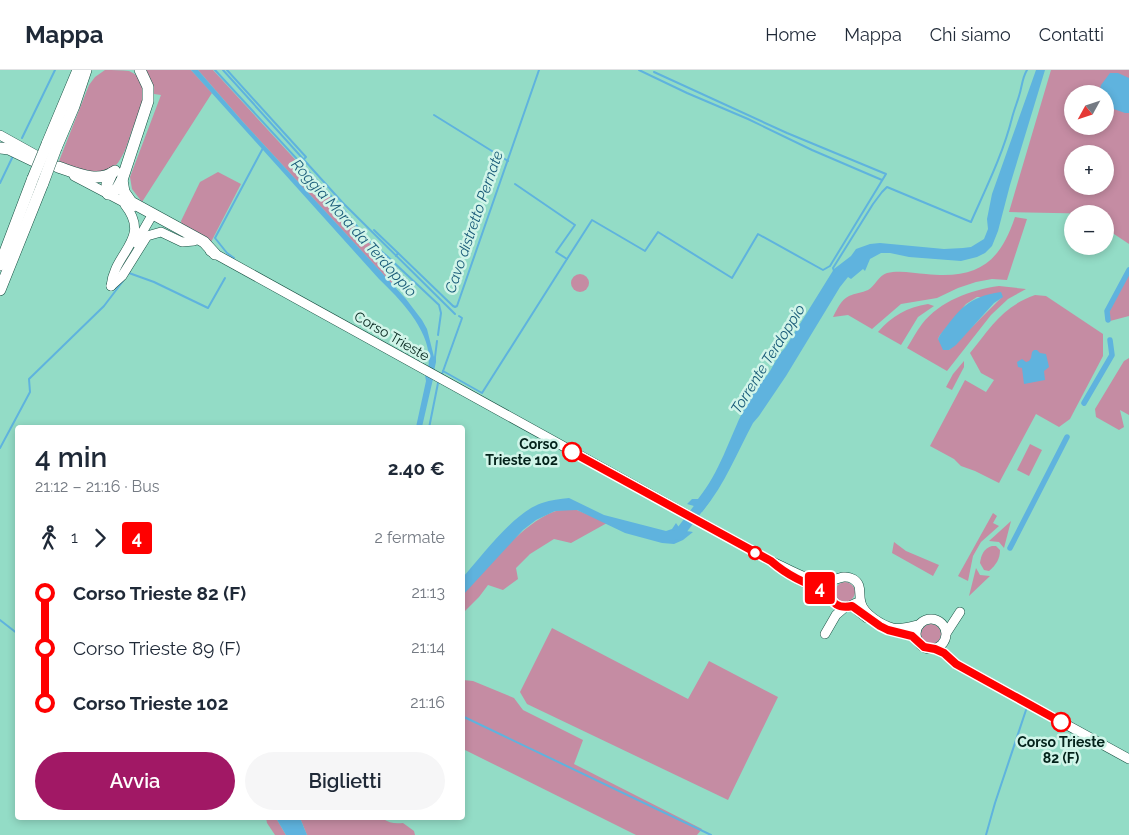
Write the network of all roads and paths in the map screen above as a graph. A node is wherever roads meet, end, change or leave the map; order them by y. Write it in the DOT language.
graph roads {
  1 [pos="78,70"];
  2 [pos="86,70"];
  3 [pos="96,70"];
  4 [pos="134,70"];
  5 [pos="140,70"];
  6 [pos="146,81"];
  7 [pos="74,106"];
  8 [pos="0,135"];
  9 [pos="52,146"];
  10 [pos="0,148"];
  11 [pos="131,150"];
  12 [pos="34,161"];
  13 [pos="56,169"];
  14 [pos="112,173"];
  15 [pos="82,180"];
  16 [pos="122,180"];
  17 [pos="38,181"];
  18 [pos="108,194"];
  19 [pos="24,199"];
  20 [pos="123,202"];
  21 [pos="151,217"];
  22 [pos="194,241"];
  23 [pos="0,250"];
  24 [pos="215,254"];
  25 [pos="0,266"];
  26 [pos="111,286"];
  27 [pos="0,290"];
  28 [pos="771,561"];
  29 [pos="835,580"];
  30 [pos="829,591"];
  31 [pos="860,597"];
  32 [pos="833,602"];
  33 [pos="848,607"];
  34 [pos="938,620"];
  35 [pos="919,625"];
  36 [pos="946,636"];
  37 [pos="918,641"];
  38 [pos="935,649"];
  39 [pos="968,670"];
  40 [pos="1129,760"];
  1 -- 9 [label="highway"];
  2 -- 7 [label="highway"];
  3 -- 7 [label="highway"];
  4 -- 6 [label="highway"];
  5 -- 6 [label="highway"];
  6 -- 11 [label="highway"];
  7 -- 9 [label="highway"];
  8 -- 13 [label="main road"];
  9 -- 17 [label="highway, bridge"];
  10 -- 12 [label="highway"];
  11 -- 14 [label="highway"];
  11 -- 16 [label="highway"];
  13 -- 14 [label="highway"];
  13 -- 15 [label="highway"];
  14 -- 18 [label="highway"];
  15 -- 18 [label="main road, Corso Trieste"];
  16 -- 18 [label="highway"];
  16 -- 24 [label="highway"];
  17 -- 19 [label="highway"];
  17 -- 27 [label="highway"];
  18 -- 20 [label="main road, Corso Trieste"];
  19 -- 23 [label="highway"];
  19 -- 25 [label="highway"];
  20 -- 21 [label="main road, Corso Trieste"];
  20 -- 26 [label="main road"];
  21 -- 22 [label="main road, Corso Trieste"];
  21 -- 26 [label="main road"];
  22 -- 24 [label="main road, Corso Trieste"];
  22 -- 26 [label="main road"];
  24 -- 28 [label="main road, Corso Trieste"];
  28 -- 29 [label="main road, Corso Trieste"];
  28 -- 30 [label="main road, Corso Trieste"];
  29 -- 30 [label="main road"];
  29 -- 31 [label="main road"];
  30 -- 32 [label="main road"];
  31 -- 33 [label="main road"];
  31 -- 35 [label="main road"];
  32 -- 33 [label="main road"];
  32 -- 33 [label="main road"];
  33 -- 37 [label="main road"];
  34 -- 35 [label="main road"];
  34 -- 36 [label="main road"];
  34 -- 36 [label="main road"];
  35 -- 37 [label="main road"];
  36 -- 38 [label="main road"];
  36 -- 39 [label="main road"];
  37 -- 38 [label="main road"];
  38 -- 39 [label="main road"];
  39 -- 40 [label="main road"];
}
